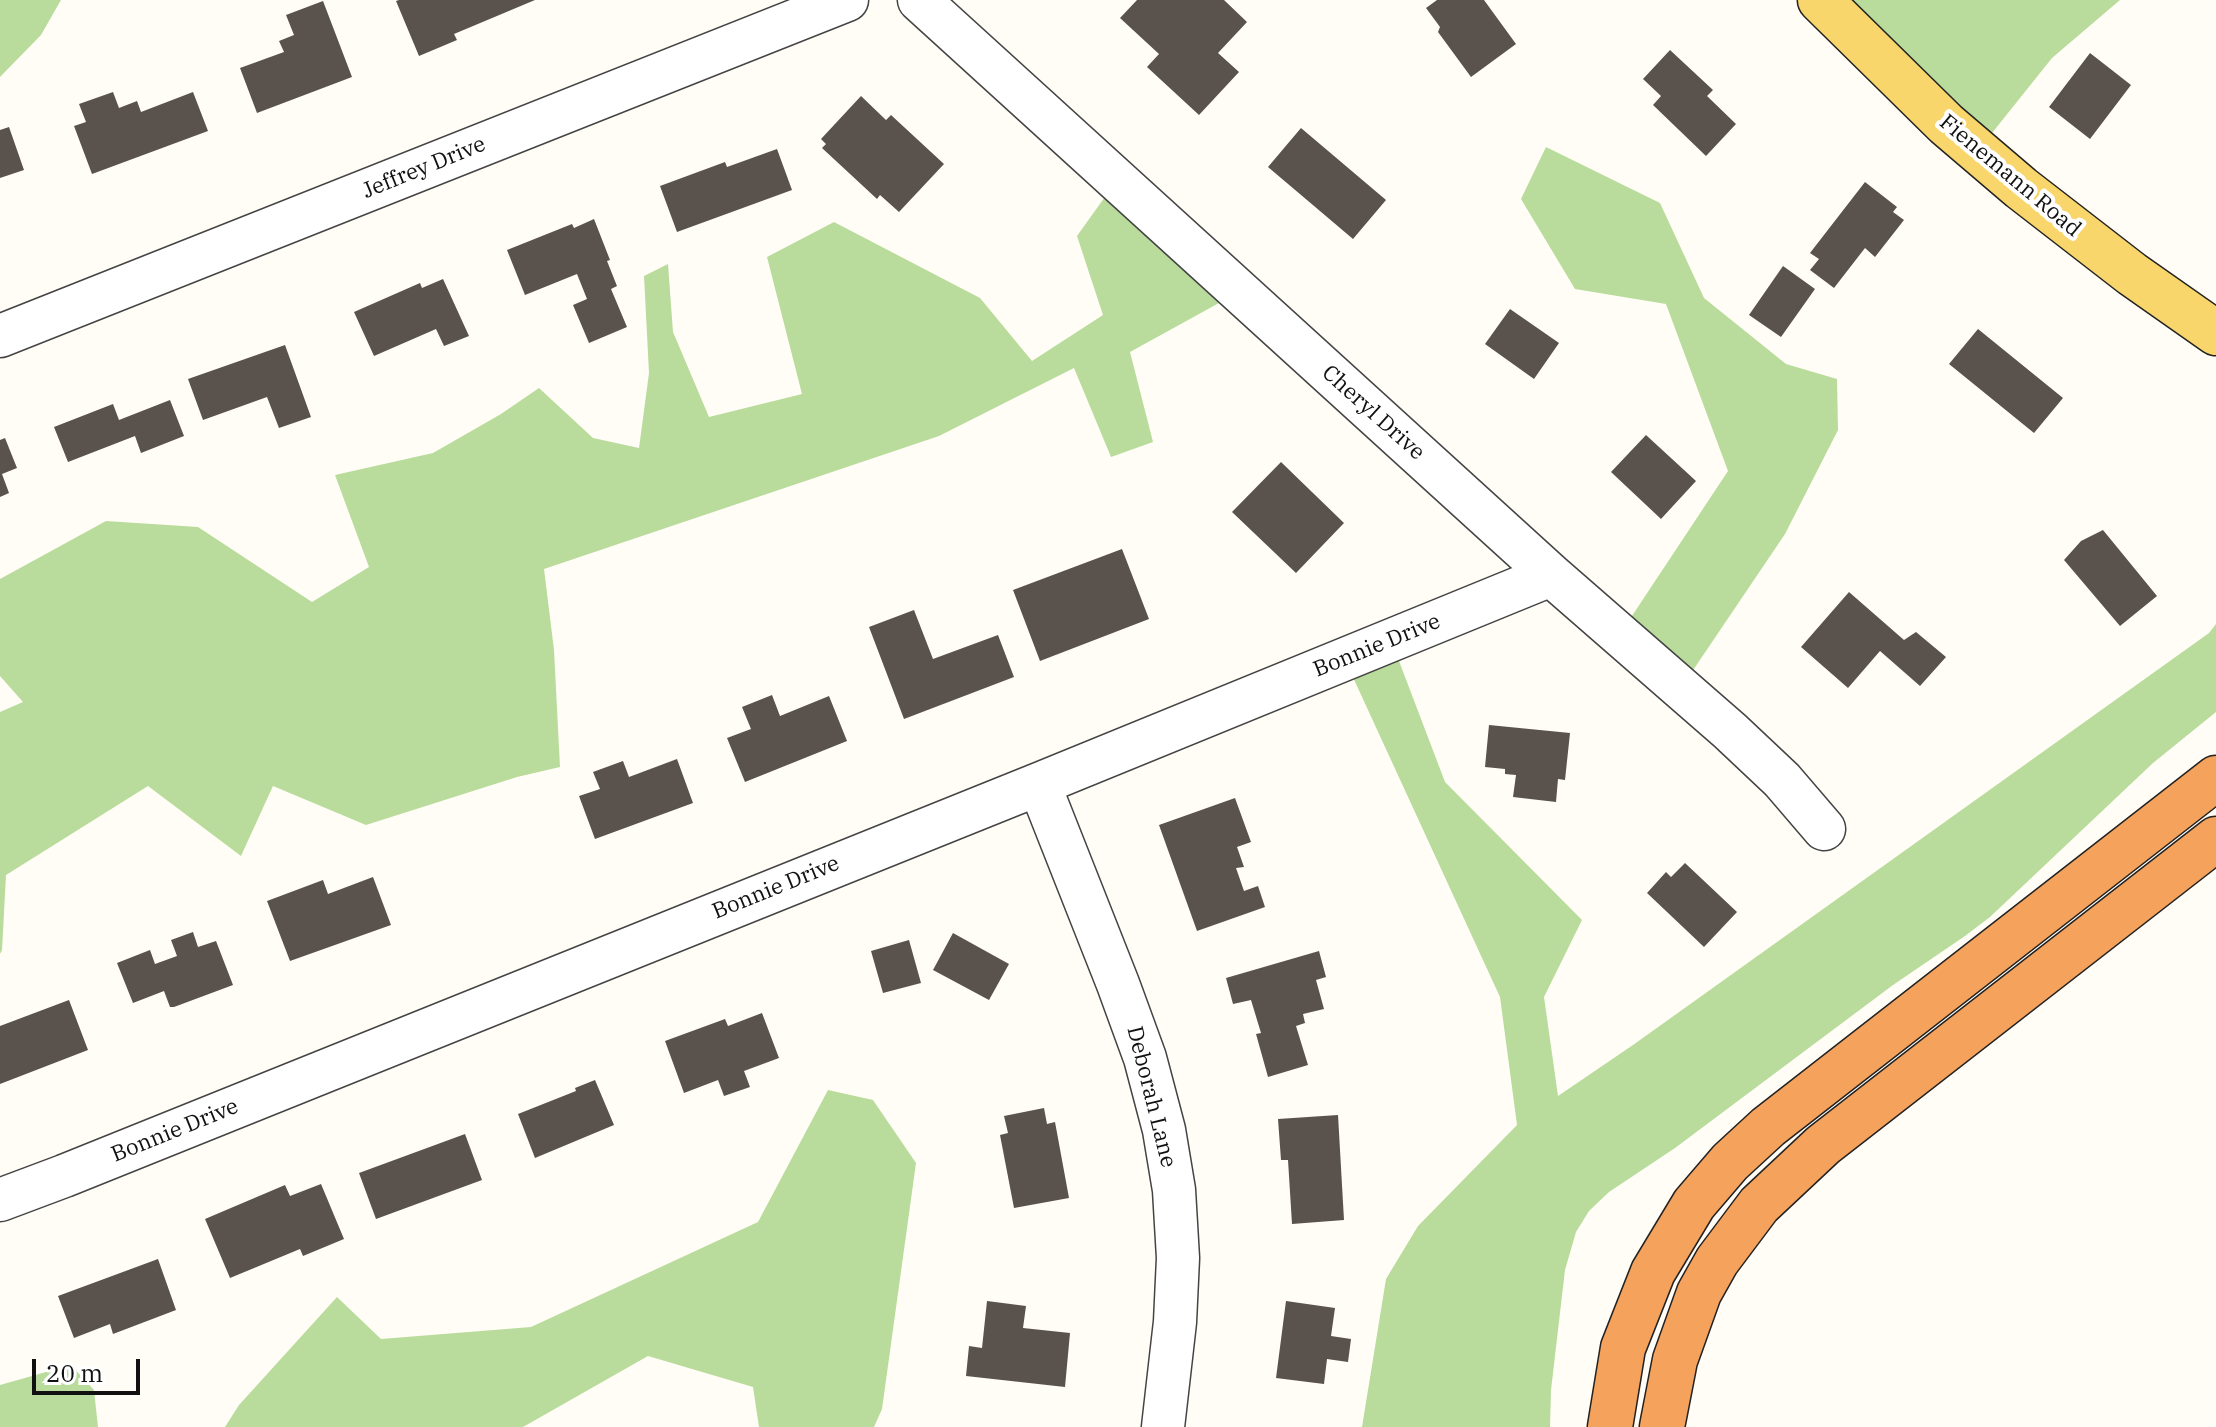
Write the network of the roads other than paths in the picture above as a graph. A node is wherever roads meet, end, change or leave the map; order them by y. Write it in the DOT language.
graph roads {
  1 [pos="847,0"];
  2 [pos="919,0"];
  3 [pos="1820,0"];
  4 [pos="2216,333"];
  5 [pos="0,336"];
  6 [pos="1551,575"];
  7 [pos="2216,778"];
  8 [pos="1039,784"];
  9 [pos="1824,829"];
  10 [pos="2216,839"];
  11 [pos="0,1200"];
  12 [pos="1163,1427"];
  13 [pos="1610,1427"];
  14 [pos="1662,1427"];
  1 -- 5 [label="street, Jeffrey Drive"];
  2 -- 6 [label="street, Cheryl Drive"];
  3 -- 4 [label="main road, Fienemann Road"];
  6 -- 8 [label="street, Bonnie Drive"];
  6 -- 9 [label="street, Cheryl Drive"];
  7 -- 13 [label="highway"];
  8 -- 11 [label="street, Bonnie Drive"];
  8 -- 12 [label="street, Deborah Lane"];
  10 -- 14 [label="highway"];
}
